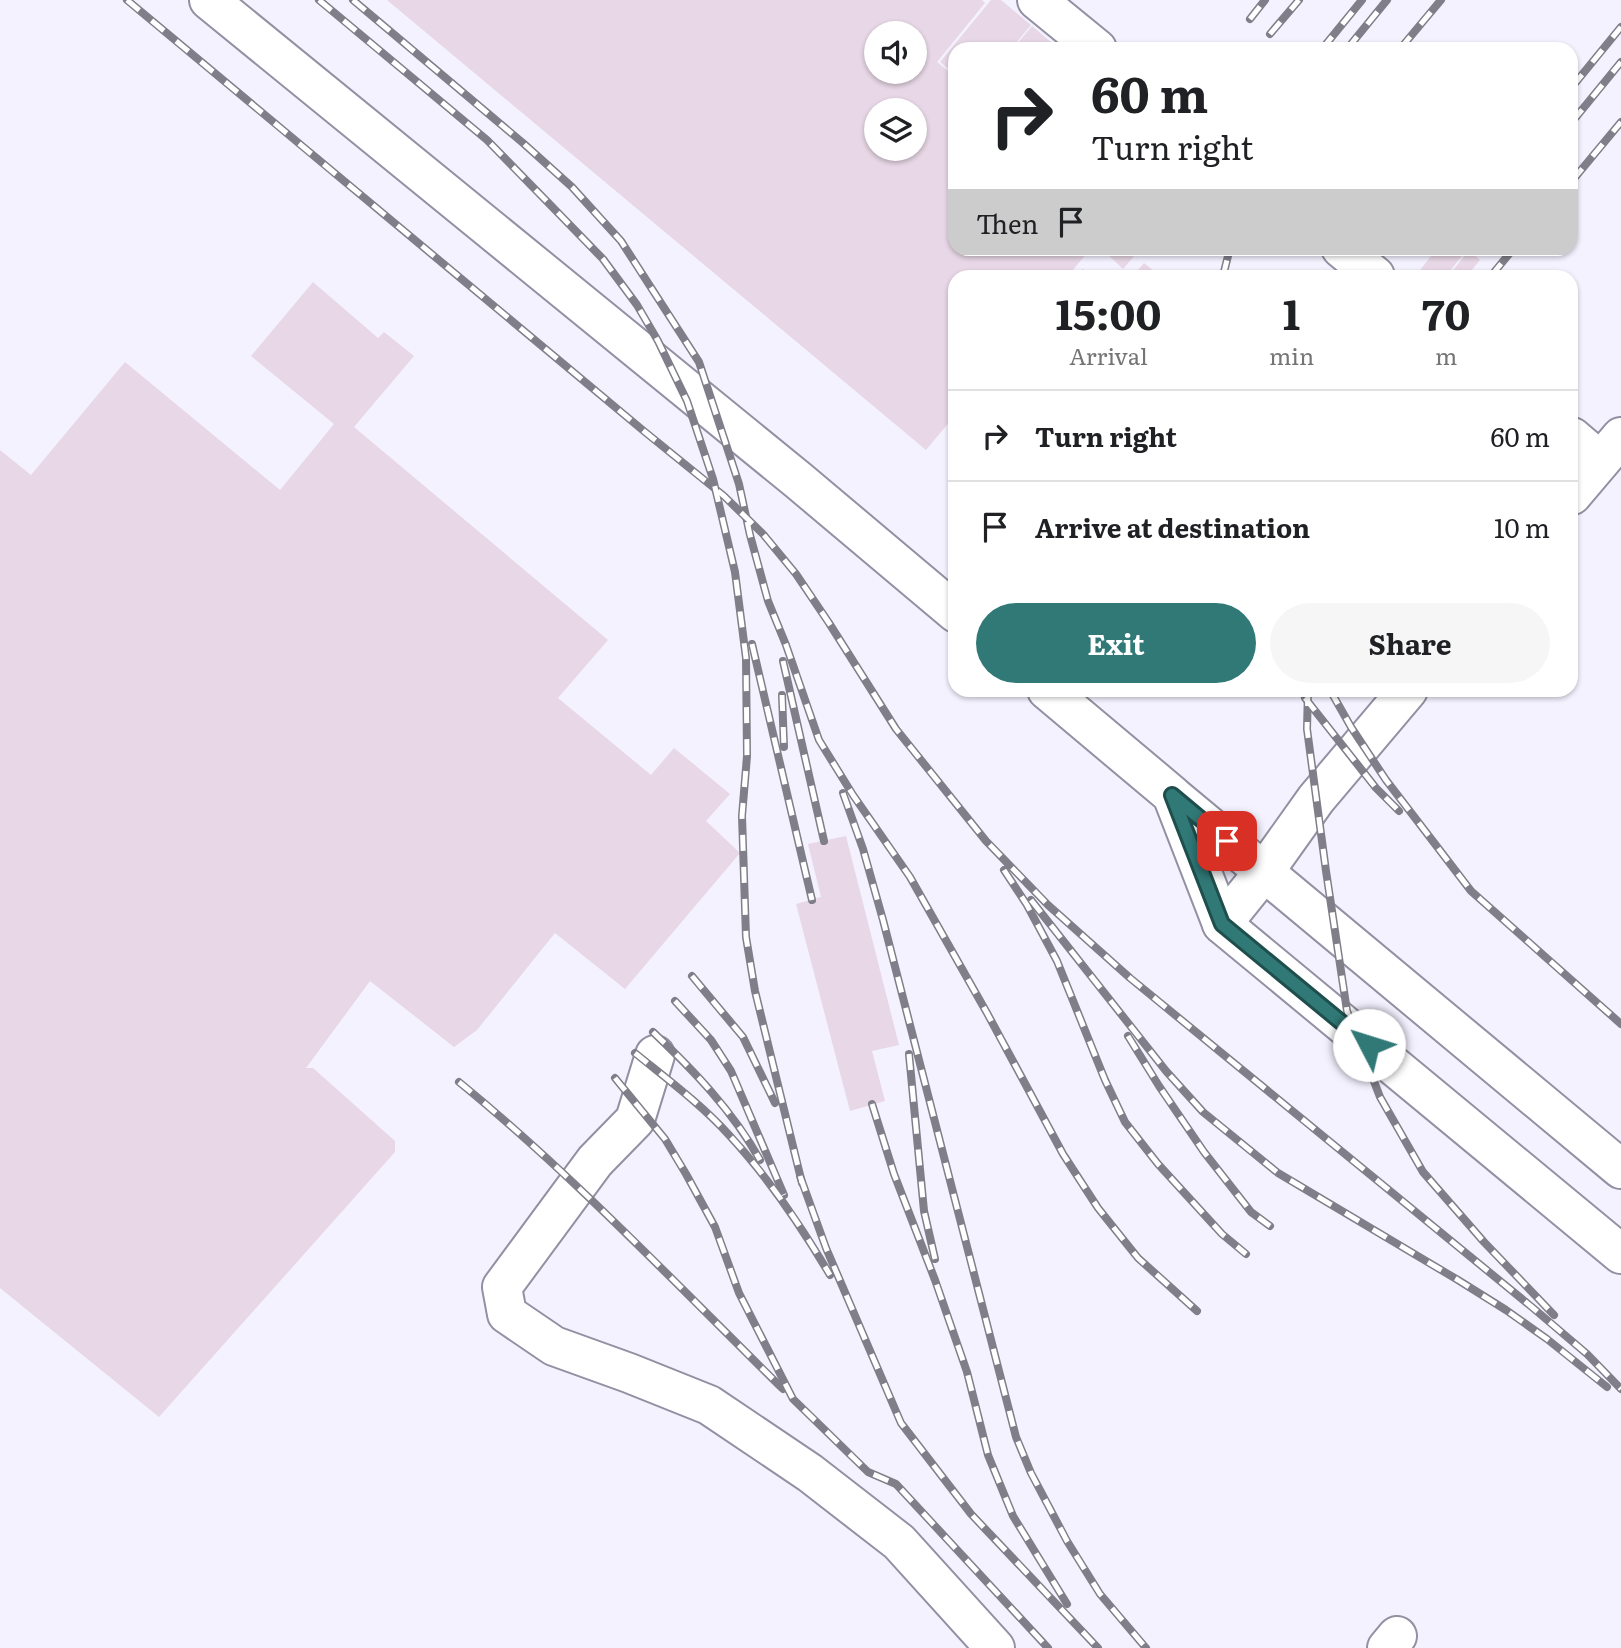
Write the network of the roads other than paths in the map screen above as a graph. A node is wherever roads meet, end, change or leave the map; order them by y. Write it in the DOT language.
graph roads {
  1 [pos="209,0"];
  2 [pos="1037,0"];
  3 [pos="1088,42"];
  4 [pos="1351,256"];
  5 [pos="1368,270"];
  6 [pos="1578,439"];
  7 [pos="1611,449"];
  8 [pos="1578,488"];
  9 [pos="948,606"];
  10 [pos="1055,697"];
  11 [pos="1402,697"];
  12 [pos="1172,795"];
  13 [pos="1264,872"];
  14 [pos="1222,924"];
  15 [pos="655,1055"];
  16 [pos="1621,1169"];
  17 [pos="1621,1254"];
  18 [pos="995,1648"];
  1 -- 9 [label="lane"];
  2 -- 3 [label="lane"];
  4 -- 5 [label="lane"];
  6 -- 7 [label="lane"];
  7 -- 8 [label="lane"];
  10 -- 12 [label="lane"];
  11 -- 13 [label="lane"];
  12 -- 13 [label="lane"];
  12 -- 14 [label="lane"];
  13 -- 14 [label="lane"];
  13 -- 16 [label="lane"];
  14 -- 17 [label="lane"];
  15 -- 18 [label="lane"];
}
